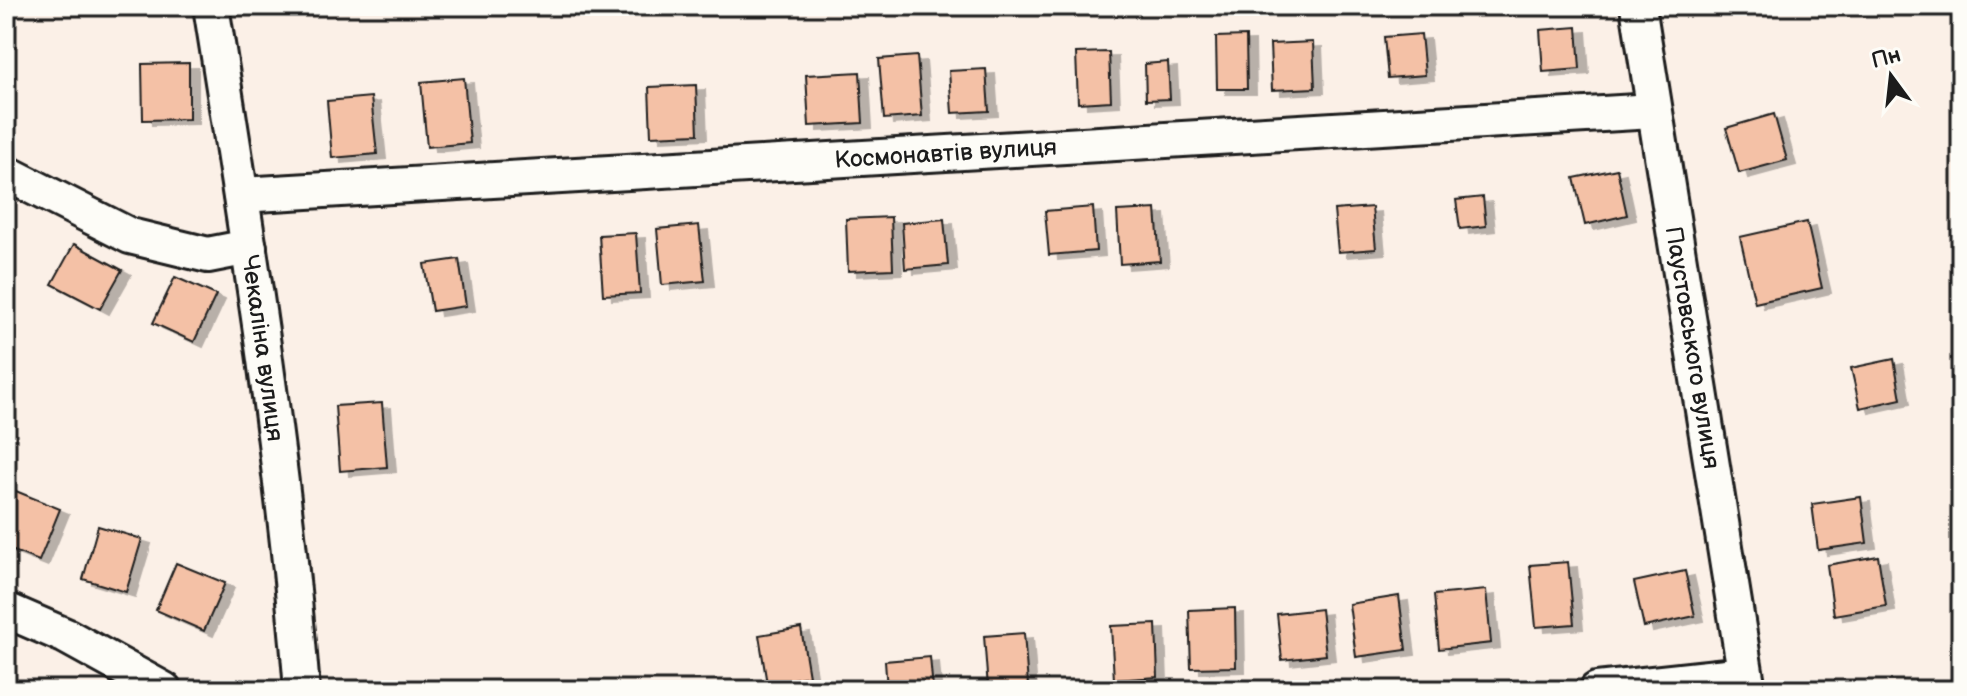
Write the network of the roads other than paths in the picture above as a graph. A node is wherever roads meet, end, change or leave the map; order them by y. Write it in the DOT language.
graph roads {
  1 [pos="211,6"];
  2 [pos="1638,6"];
  3 [pos="1653,111"];
  4 [pos="6,173"];
  5 [pos="241,195"];
  6 [pos="249,247"];
  7 [pos="6,610"];
  8 [pos="1746,682"];
  9 [pos="164,690"];
  10 [pos="302,690"];
  11 [pos="1597,690"];
  1 -- 5 [label="street, Чекаліна вулиця"];
  2 -- 3 [label="street, Паустовського вулиця"];
  3 -- 5 [label="street, Космонавтів вулиця"];
  3 -- 8 [label="street, Паустовського вулиця"];
  4 -- 6 [label="street"];
  5 -- 6 [label="street, Чекаліна вулиця"];
  6 -- 10 [label="street, Чекаліна вулиця"];
  7 -- 9 [label="street"];
  8 -- 11 [label="street"];
}
